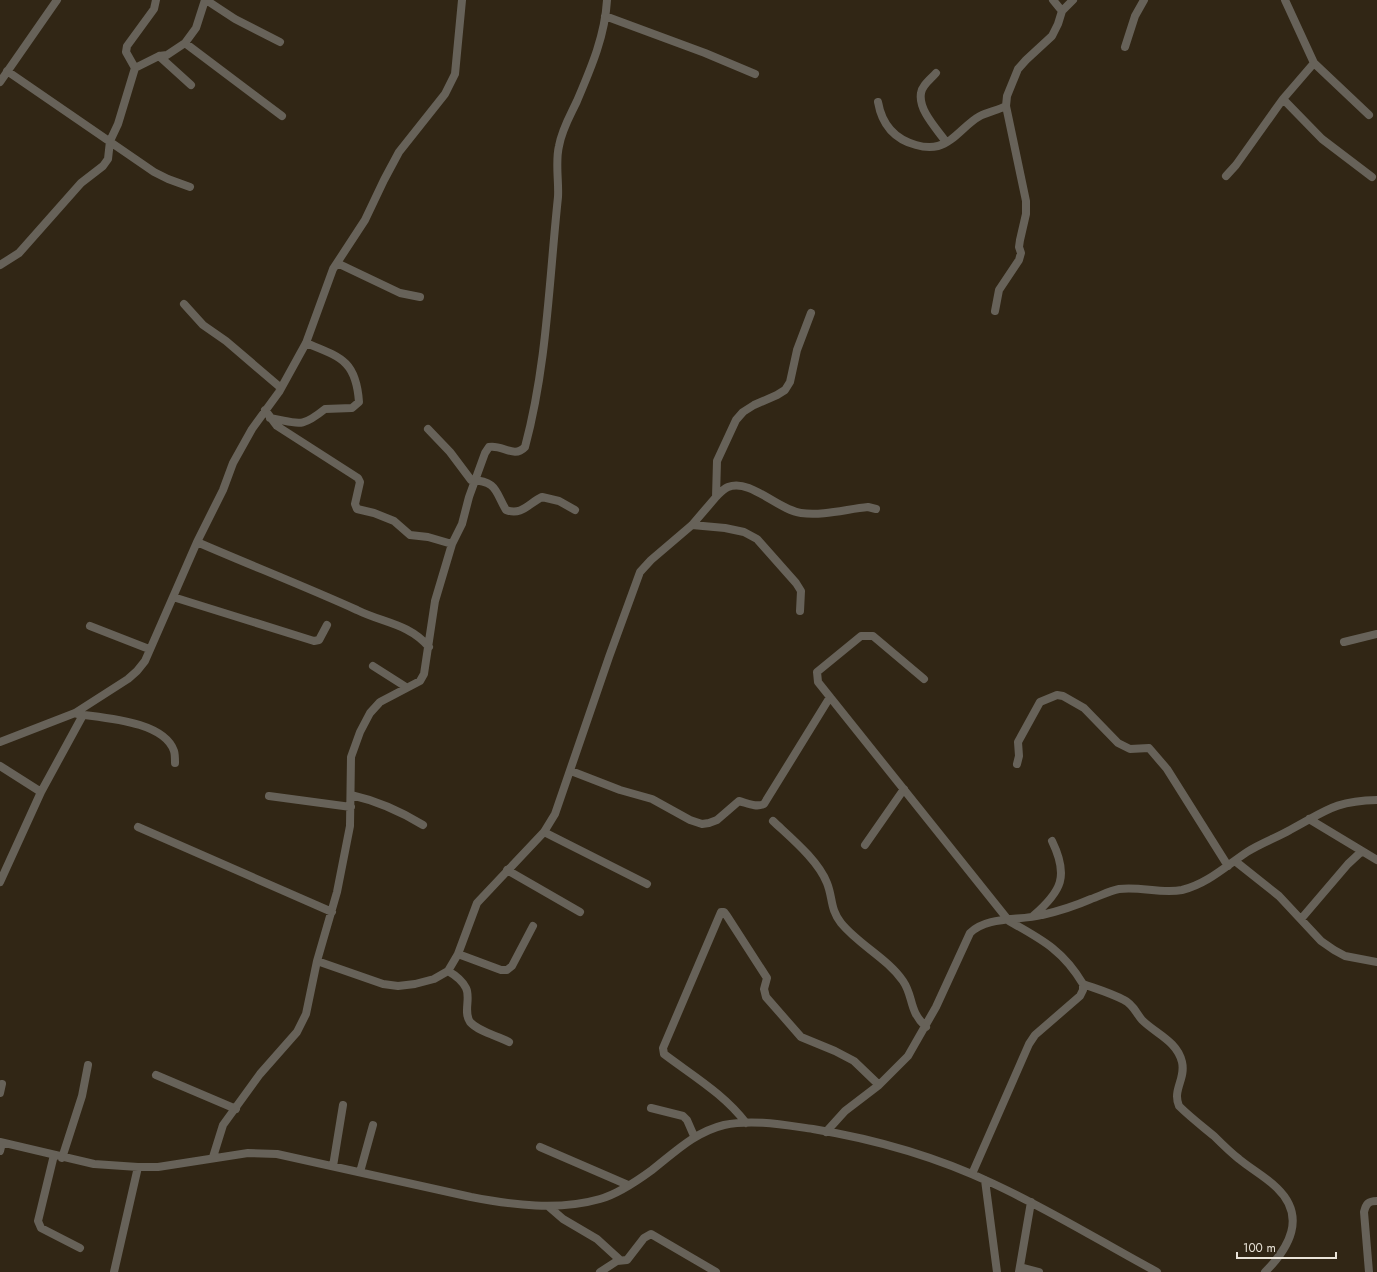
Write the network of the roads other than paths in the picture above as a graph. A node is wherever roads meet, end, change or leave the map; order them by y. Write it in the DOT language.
graph roads {
  1 [pos="57,0"];
  2 [pos="156,0"];
  3 [pos="206,0"];
  4 [pos="462,0"];
  5 [pos="607,0"];
  6 [pos="1053,0"];
  7 [pos="1073,0"];
  8 [pos="1144,0"];
  9 [pos="1285,0"];
  10 [pos="1062,11"];
  11 [pos="605,16"];
  12 [pos="185,42"];
  13 [pos="280,42"];
  14 [pos="1124,47"];
  15 [pos="159,56"];
  16 [pos="1314,63"];
  17 [pos="135,68"];
  18 [pos="7,71"];
  19 [pos="936,73"];
  20 [pos="755,74"];
  21 [pos="0,82"];
  22 [pos="191,85"];
  23 [pos="1283,99"];
  24 [pos="878,102"];
  25 [pos="1006,106"];
  26 [pos="1369,115"];
  27 [pos="282,116"];
  28 [pos="110,140"];
  29 [pos="946,142"];
  30 [pos="1226,176"];
  31 [pos="1372,177"];
  32 [pos="190,187"];
  33 [pos="337,263"];
  34 [pos="0,265"];
  35 [pos="420,297"];
  36 [pos="184,304"];
  37 [pos="995,311"];
  38 [pos="811,313"];
  39 [pos="306,343"];
  40 [pos="281,388"];
  41 [pos="265,410"];
  42 [pos="270,418"];
  43 [pos="428,429"];
  44 [pos="474,480"];
  45 [pos="716,497"];
  46 [pos="876,509"];
  47 [pos="575,510"];
  48 [pos="692,526"];
  49 [pos="197,542"];
  50 [pos="452,544"];
  51 [pos="173,597"];
  52 [pos="800,611"];
  53 [pos="327,625"];
  54 [pos="90,626"];
  55 [pos="1377,634"];
  56 [pos="1344,642"];
  57 [pos="429,647"];
  58 [pos="149,649"];
  59 [pos="373,666"];
  60 [pos="924,679"];
  61 [pos="406,687"];
  62 [pos="830,697"];
  63 [pos="79,714"];
  64 [pos="0,742"];
  65 [pos="175,763"];
  66 [pos="1017,764"];
  67 [pos="0,766"];
  68 [pos="570,771"];
  69 [pos="904,789"];
  70 [pos="41,792"];
  71 [pos="351,794"];
  72 [pos="269,796"];
  73 [pos="1377,800"];
  74 [pos="351,807"];
  75 [pos="1308,819"];
  76 [pos="773,821"];
  77 [pos="423,825"];
  78 [pos="138,827"];
  79 [pos="544,832"];
  80 [pos="1052,841"];
  81 [pos="865,845"];
  82 [pos="1362,851"];
  83 [pos="1377,860"];
  84 [pos="1235,861"];
  85 [pos="1228,866"];
  86 [pos="507,870"];
  87 [pos="0,882"];
  88 [pos="647,884"];
  89 [pos="332,912"];
  90 [pos="580,912"];
  91 [pos="1032,917"];
  92 [pos="1301,919"];
  93 [pos="1009,920"];
  94 [pos="533,926"];
  95 [pos="458,954"];
  96 [pos="317,961"];
  97 [pos="1377,962"];
  98 [pos="448,971"];
  99 [pos="1083,984"];
  100 [pos="926,1027"];
  101 [pos="509,1042"];
  102 [pos="88,1065"];
  103 [pos="156,1075"];
  104 [pos="2,1084"];
  105 [pos="879,1085"];
  106 [pos="0,1093"];
  107 [pos="343,1105"];
  108 [pos="651,1108"];
  109 [pos="236,1109"];
  110 [pos="746,1123"];
  111 [pos="373,1124"];
  112 [pos="826,1132"];
  113 [pos="694,1136"];
  114 [pos="1,1145"];
  115 [pos="540,1147"];
  116 [pos="58,1156"];
  117 [pos="213,1157"];
  118 [pos="333,1166"];
  119 [pos="138,1167"];
  120 [pos="360,1172"];
  121 [pos="972,1174"];
  122 [pos="985,1180"];
  123 [pos="628,1185"];
  124 [pos="1377,1201"];
  125 [pos="1031,1202"];
  126 [pos="548,1206"];
  127 [pos="80,1248"];
  128 [pos="620,1260"];
  129 [pos="1020,1270"];
  130 [pos="114,1272"];
  131 [pos="600,1272"];
  132 [pos="716,1272"];
  133 [pos="997,1272"];
  134 [pos="1039,1272"];
  135 [pos="1157,1272"];
  136 [pos="1264,1272"];
  137 [pos="1369,1272"];
  1 -- 18 [label="street"];
  2 -- 17 [label="street"];
  3 -- 12 [label="street"];
  3 -- 13 [label="street"];
  4 -- 33 [label="street"];
  5 -- 11 [label="street"];
  6 -- 10 [label="street"];
  7 -- 10 [label="street"];
  8 -- 14 [label="street"];
  9 -- 16 [label="street"];
  10 -- 25 [label="street"];
  11 -- 20 [label="street"];
  11 -- 44 [label="street"];
  12 -- 15 [label="street"];
  12 -- 27 [label="street"];
  15 -- 17 [label="street"];
  15 -- 22 [label="street"];
  16 -- 23 [label="street"];
  16 -- 26 [label="street"];
  17 -- 28 [label="street"];
  18 -- 21 [label="street"];
  18 -- 28 [label="street"];
  19 -- 29 [label="street"];
  23 -- 30 [label="street"];
  23 -- 31 [label="street"];
  24 -- 29 [label="street"];
  25 -- 29 [label="street"];
  25 -- 37 [label="street"];
  28 -- 32 [label="street"];
  28 -- 34 [label="street"];
  33 -- 35 [label="street"];
  33 -- 39 [label="street"];
  36 -- 40 [label="street"];
  38 -- 45 [label="street"];
  39 -- 40 [label="street"];
  39 -- 42 [label="street"];
  40 -- 41 [label="street"];
  41 -- 42 [label="street"];
  41 -- 49 [label="street"];
  42 -- 50 [label="street"];
  43 -- 44 [label="street"];
  44 -- 47 [label="street"];
  44 -- 50 [label="street"];
  45 -- 46 [label="street"];
  45 -- 48 [label="street"];
  48 -- 52 [label="street"];
  48 -- 68 [label="street"];
  49 -- 51 [label="street"];
  49 -- 57 [label="street"];
  50 -- 57 [label="street"];
  51 -- 53 [label="street"];
  51 -- 58 [label="street"];
  54 -- 58 [label="street"];
  55 -- 56 [label="street"];
  57 -- 61 [label="street"];
  58 -- 63 [label="street"];
  59 -- 61 [label="street"];
  60 -- 62 [label="street"];
  61 -- 71 [label="street"];
  62 -- 68 [label="street"];
  62 -- 69 [label="street"];
  63 -- 64 [label="street"];
  63 -- 65 [label="street"];
  63 -- 70 [label="street"];
  66 -- 85 [label="street"];
  67 -- 70 [label="street"];
  68 -- 79 [label="street"];
  69 -- 81 [label="street"];
  69 -- 93 [label="street"];
  70 -- 87 [label="street"];
  71 -- 74 [label="street"];
  71 -- 77 [label="street"];
  72 -- 74 [label="street"];
  73 -- 75 [label="street"];
  74 -- 89 [label="street"];
  75 -- 82 [label="street"];
  75 -- 84 [label="street"];
  76 -- 100 [label="street"];
  78 -- 89 [label="street"];
  79 -- 86 [label="street"];
  79 -- 88 [label="street"];
  80 -- 91 [label="street"];
  82 -- 83 [label="street"];
  82 -- 92 [label="street"];
  84 -- 85 [label="street"];
  84 -- 92 [label="street"];
  85 -- 91 [label="street"];
  86 -- 90 [label="street"];
  86 -- 95 [label="street"];
  89 -- 96 [label="street"];
  91 -- 93 [label="street"];
  92 -- 97 [label="street"];
  93 -- 99 [label="street"];
  93 -- 100 [label="street"];
  94 -- 95 [label="street"];
  95 -- 98 [label="street"];
  96 -- 98 [label="street"];
  96 -- 109 [label="street"];
  98 -- 101 [label="street"];
  99 -- 121 [label="street"];
  99 -- 136 [label="street"];
  100 -- 105 [label="street"];
  102 -- 116 [label="street"];
  103 -- 109 [label="street"];
  104 -- 106 [label="street"];
  105 -- 110 [label="street"];
  105 -- 112 [label="street"];
  107 -- 118 [label="street"];
  108 -- 113 [label="street"];
  109 -- 117 [label="street"];
  110 -- 112 [label="street"];
  110 -- 113 [label="street"];
  111 -- 120 [label="street"];
  112 -- 121 [label="street"];
  113 -- 123 [label="street"];
  114 -- 116 [label="street"];
  115 -- 123 [label="street"];
  116 -- 119 [label="street"];
  116 -- 127 [label="street"];
  117 -- 118 [label="street"];
  117 -- 119 [label="street"];
  118 -- 120 [label="street"];
  119 -- 130 [label="street"];
  120 -- 126 [label="street"];
  121 -- 122 [label="street"];
  122 -- 125 [label="street"];
  122 -- 133 [label="street"];
  123 -- 126 [label="street"];
  124 -- 137 [label="street"];
  125 -- 129 [label="street"];
  125 -- 135 [label="street"];
  126 -- 128 [label="street"];
  128 -- 131 [label="street"];
  128 -- 132 [label="street"];
  129 -- 134 [label="street"];
}
